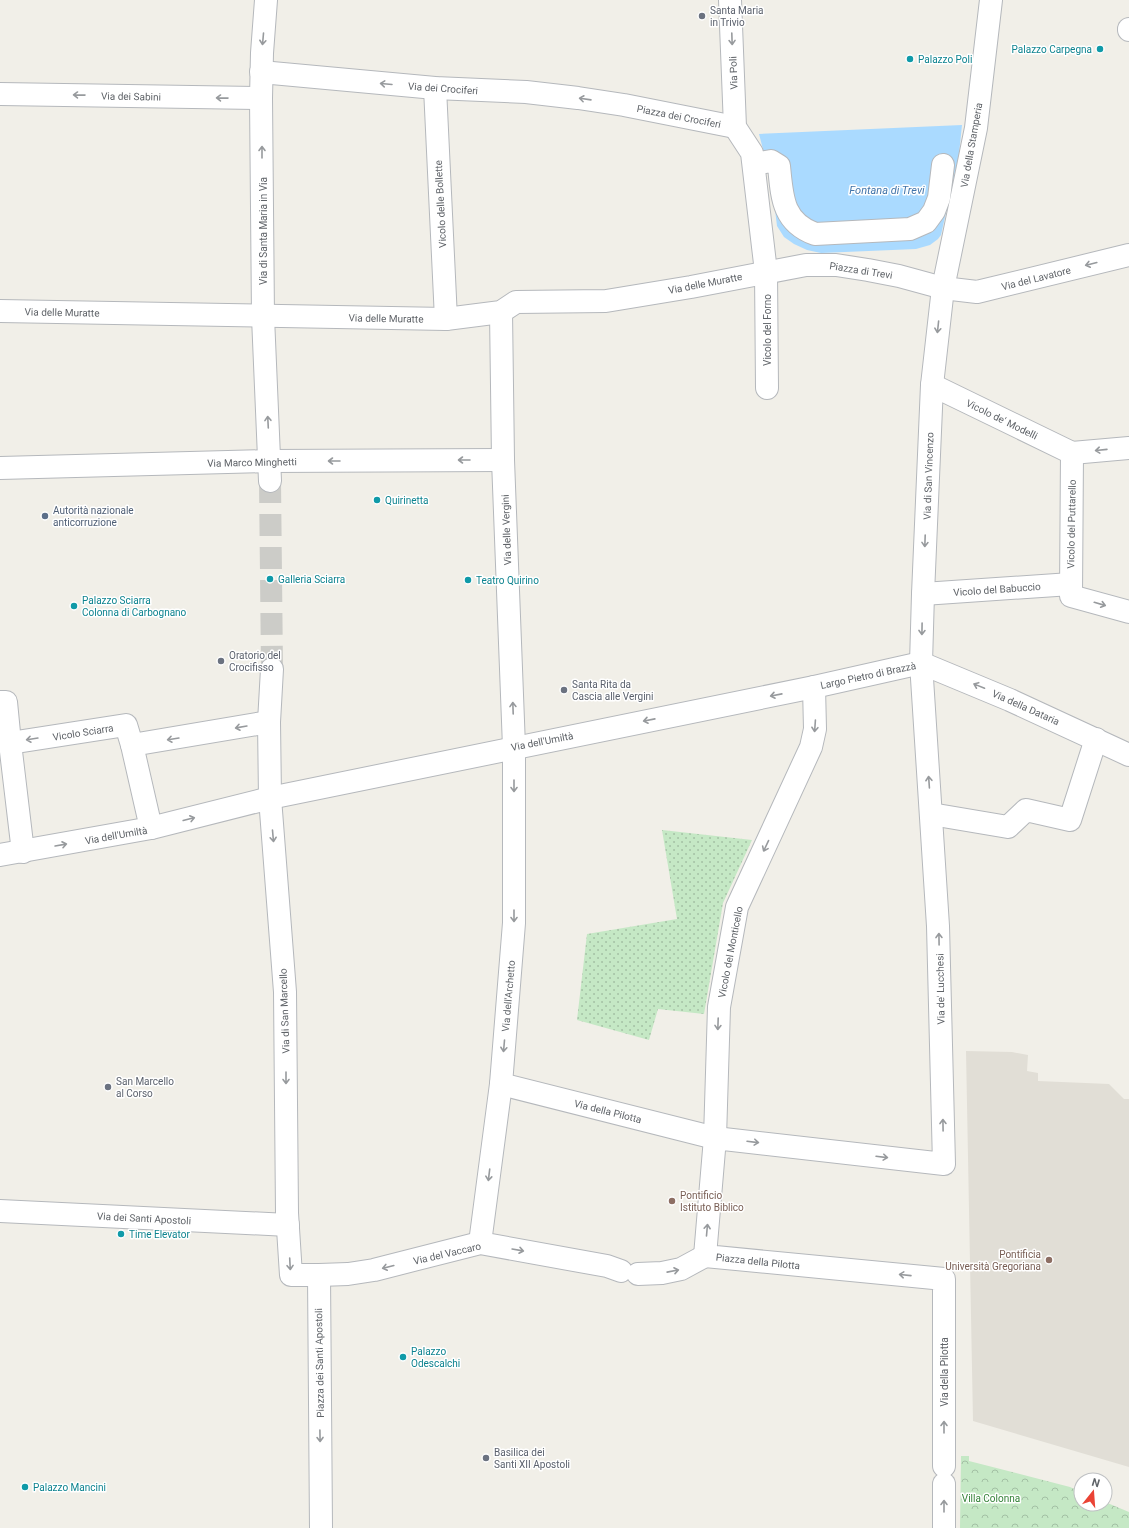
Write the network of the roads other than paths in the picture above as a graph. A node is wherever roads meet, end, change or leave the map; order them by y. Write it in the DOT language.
graph roads {
  1 [pos="266,0"];
  2 [pos="730,0"];
  3 [pos="991,0"];
  4 [pos="261,72"];
  5 [pos="434,88"];
  6 [pos="0,94"];
  7 [pos="262,98"];
  8 [pos="624,105"];
  9 [pos="740,135"];
  10 [pos="754,164"];
  11 [pos="944,165"];
  12 [pos="943,206"];
  13 [pos="778,213"];
  14 [pos="1129,255"];
  15 [pos="766,272"];
  16 [pos="943,288"];
  17 [pos="0,311"];
  18 [pos="263,317"];
  19 [pos="446,319"];
  20 [pos="501,323"];
  21 [pos="932,385"];
  22 [pos="767,388"];
  23 [pos="1129,448"];
  24 [pos="1072,453"];
  25 [pos="504,460"];
  26 [pos="0,468"];
  27 [pos="270,471"];
  28 [pos="1071,590"];
  29 [pos="923,594"];
  30 [pos="1129,612"];
  31 [pos="922,663"];
  32 [pos="272,670"];
  33 [pos="814,687"];
  34 [pos="0,702"];
  35 [pos="269,722"];
  36 [pos="1096,739"];
  37 [pos="10,742"];
  38 [pos="132,746"];
  39 [pos="514,747"];
  40 [pos="1129,755"];
  41 [pos="270,798"];
  42 [pos="931,814"];
  43 [pos="151,828"];
  44 [pos="23,852"];
  45 [pos="0,855"];
  46 [pos="501,1084"];
  47 [pos="715,1138"];
  48 [pos="0,1211"];
  49 [pos="288,1225"];
  50 [pos="480,1243"];
  51 [pos="705,1256"];
  52 [pos="318,1275"];
  53 [pos="944,1279"];
  54 [pos="321,1528"];
  55 [pos="944,1528"];
  1 -- 4 [label="street, Via di Santa Maria in Via, one-way"];
  2 -- 9 [label="street, Via Poli, one-way"];
  3 -- 16 [label="street, Via della Stamperia"];
  5 -- 4 [label="street, Via dei Crociferi, one-way"];
  4 -- 7 [label="street, Via di Santa Maria in Via"];
  8 -- 5 [label="street, Via dei Crociferi, one-way"];
  5 -- 19 [label="street, Vicolo delle Bollette"];
  7 -- 6 [label="street, Via dei Sabini, one-way"];
  18 -- 7 [label="street, Via di Santa Maria in Via, one-way"];
  8 -- 9 [label="street, Piazza dei Crociferi"];
  9 -- 10 [label="street"];
  10 -- 11 [label="street"];
  10 -- 15 [label="street"];
  12 -- 13 [label="street, Piazza di Trevi"];
  14 -- 16 [label="street, Via del Lavatore, one-way"];
  15 -- 16 [label="street, Piazza di Trevi"];
  15 -- 20 [label="street, Via delle Muratte"];
  15 -- 22 [label="street, Vicolo del Forno"];
  16 -- 21 [label="street, Via di San Vincenzo, one-way"];
  17 -- 18 [label="street, Via delle Muratte"];
  18 -- 19 [label="street, Via delle Muratte"];
  27 -- 18 [label="street, Via di Santa Maria in Via, one-way"];
  19 -- 20 [label="street, Via delle Muratte"];
  20 -- 25 [label="street, Via delle Vergini"];
  21 -- 24 [label="street, Vicolo de' Modelli"];
  21 -- 29 [label="street, Via di San Vincenzo, one-way"];
  23 -- 24 [label="street, one-way"];
  24 -- 28 [label="street, Vicolo del Puttarello"];
  25 -- 27 [label="street, Via Marco Minghetti, one-way"];
  39 -- 25 [label="street, Via delle Vergini, one-way"];
  26 -- 27 [label="street, Via Marco Minghetti"];
  28 -- 29 [label="street, Vicolo del Babuccio"];
  28 -- 30 [label="street, Vicolo del Babuccio, one-way"];
  29 -- 31 [label="street, Via di San Vincenzo, one-way"];
  31 -- 33 [label="street, Largo Pietro di Brazzà"];
  36 -- 31 [label="street, Via della Dataria, one-way"];
  42 -- 31 [label="street, Via de' Lucchesi, one-way"];
  32 -- 35 [label="street, Via di San Marcello"];
  33 -- 39 [label="street, Via dell'Umiltà, one-way"];
  33 -- 47 [label="street, Vicolo del Monticello, one-way"];
  34 -- 37 [label="street"];
  35 -- 38 [label="street, one-way"];
  35 -- 41 [label="street, Via di San Marcello"];
  36 -- 40 [label="street, Via della Dataria"];
  36 -- 42 [label="street"];
  38 -- 37 [label="street, Vicolo Sciarra, one-way"];
  37 -- 44 [label="street"];
  38 -- 43 [label="street"];
  39 -- 41 [label="street, Via dell'Umiltà"];
  39 -- 46 [label="street, Via dell'Archetto, one-way"];
  43 -- 41 [label="street, Via dell'Umiltà, one-way"];
  41 -- 49 [label="street, Via di San Marcello, one-way"];
  47 -- 42 [label="street, Via de' Lucchesi, one-way"];
  44 -- 43 [label="street, Via dell'Umiltà, one-way"];
  44 -- 45 [label="street, Via dell'Umiltà"];
  46 -- 47 [label="street, Via della Pilotta"];
  46 -- 50 [label="street, Via dell'Archetto, one-way"];
  51 -- 47 [label="street, Piazza della Pilotta, one-way"];
  48 -- 49 [label="street, Via dei Santi Apostoli"];
  49 -- 52 [label="street, one-way"];
  50 -- 51 [label="street, Via del Vaccaro, one-way"];
  50 -- 52 [label="street, Via del Vaccaro, one-way"];
  53 -- 51 [label="street, Piazza della Pilotta, one-way"];
  52 -- 54 [label="street, Piazza dei Santi Apostoli, one-way"];
  55 -- 53 [label="street, Via della Pilotta, one-way"];
}
